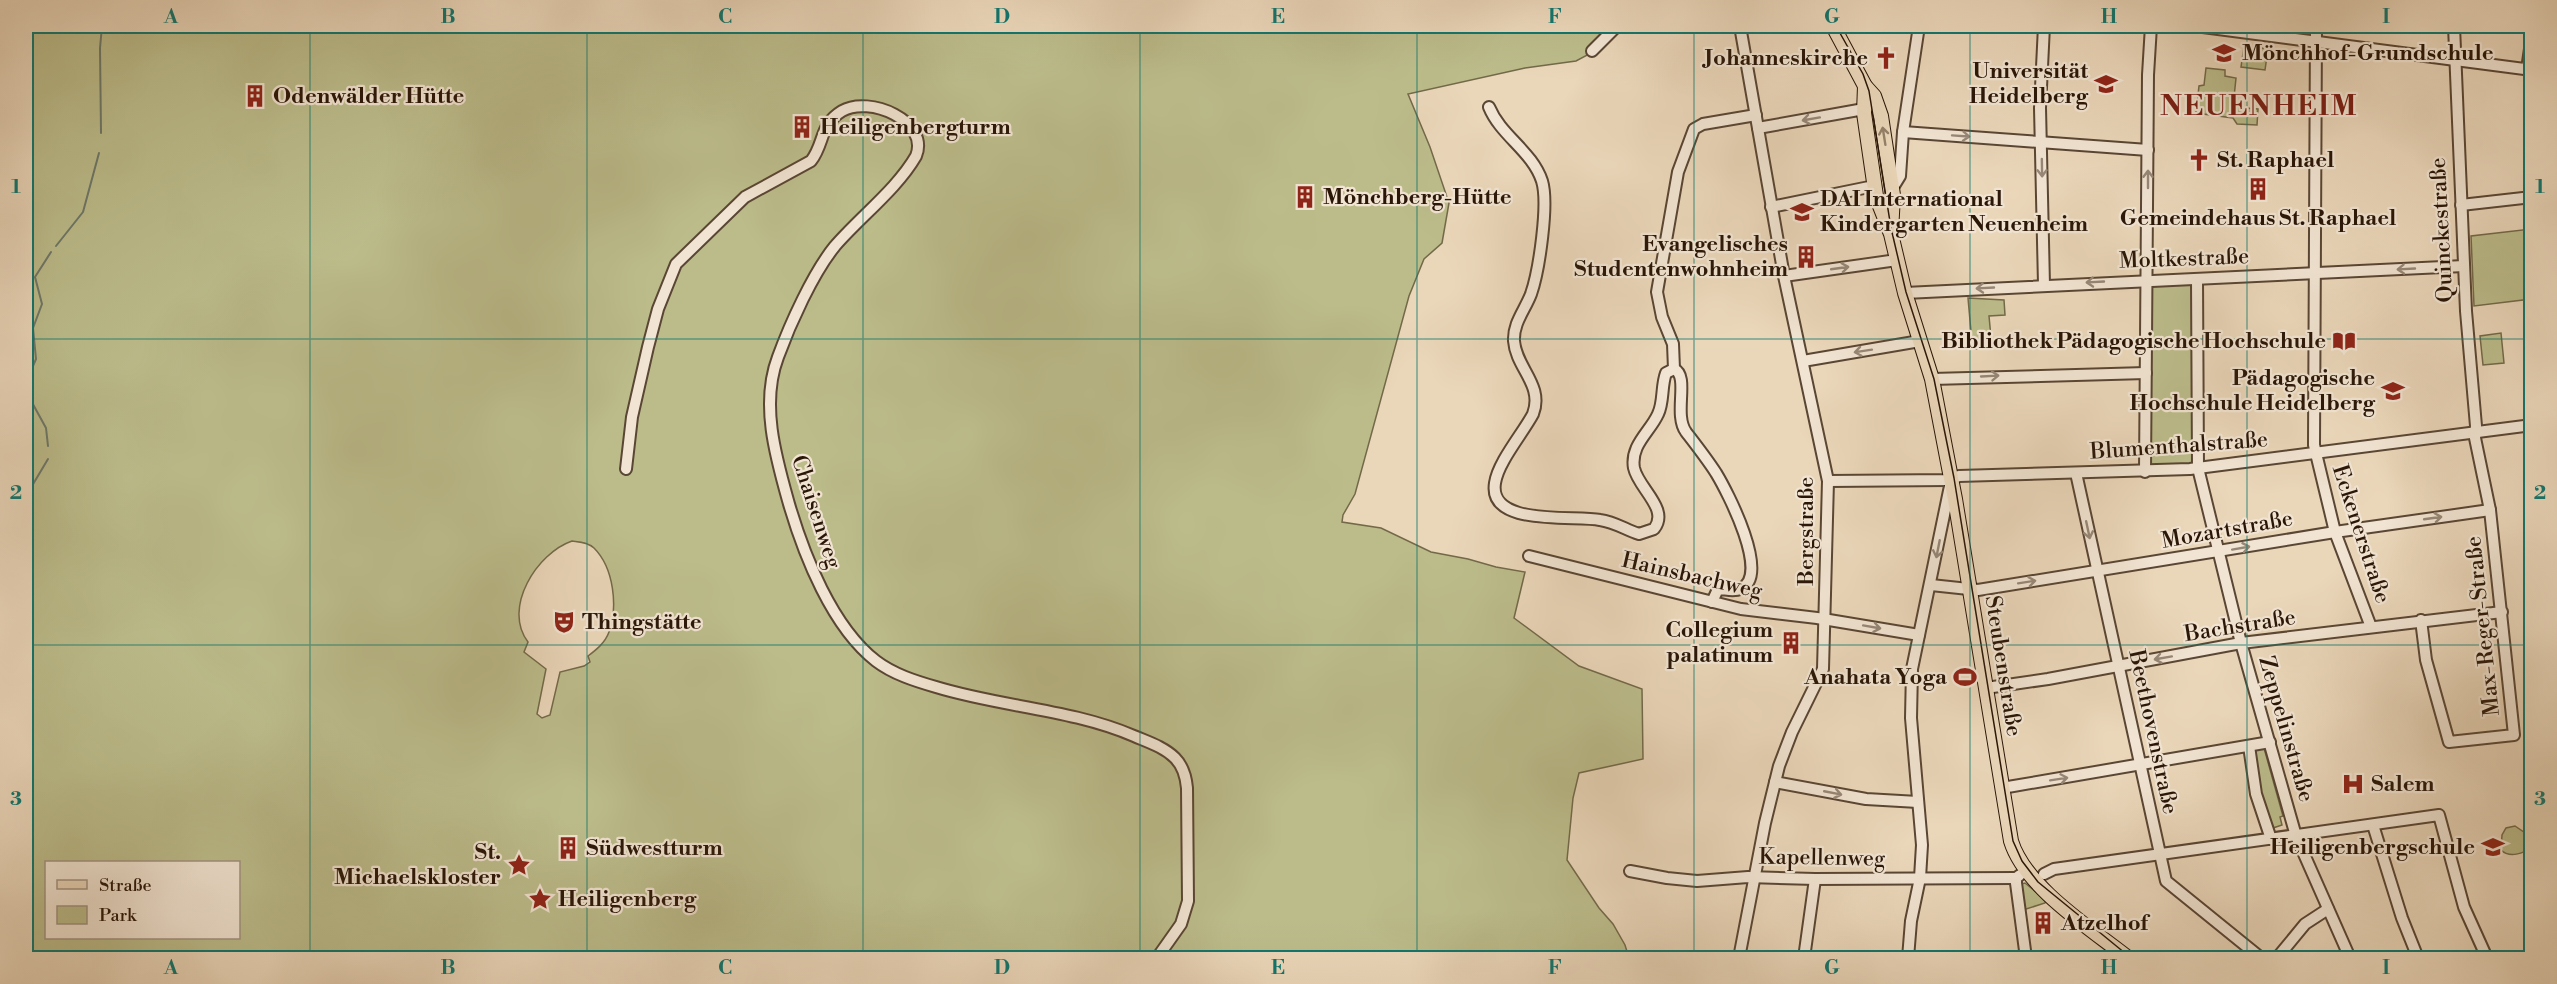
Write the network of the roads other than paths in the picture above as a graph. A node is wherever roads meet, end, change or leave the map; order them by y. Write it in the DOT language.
graph roads {
  1 [pos="1617,26"];
  2 [pos="1740,26"];
  3 [pos="1833,26"];
  4 [pos="1918,26"];
  5 [pos="2044,26"];
  6 [pos="2151,26"];
  7 [pos="2195,26"];
  8 [pos="2454,26"];
  9 [pos="2234,28"];
  10 [pos="2316,33"];
  11 [pos="2532,35"];
  12 [pos="1592,51"];
  13 [pos="2455,58"];
  14 [pos="2529,70"];
  15 [pos="1865,86"];
  16 [pos="1489,107"];
  17 [pos="1864,109"];
  18 [pos="1756,115"];
  19 [pos="1758,128"];
  20 [pos="1903,132"];
  21 [pos="2041,142"];
  22 [pos="2148,150"];
  23 [pos="1874,186"];
  24 [pos="1892,189"];
  25 [pos="2532,197"];
  26 [pos="2461,205"];
  27 [pos="1771,207"];
  28 [pos="1891,234"];
  29 [pos="1897,260"];
  30 [pos="2464,266"];
  31 [pos="2315,270"];
  32 [pos="1784,276"];
  33 [pos="2147,279"];
  34 [pos="2197,279"];
  35 [pos="2044,285"];
  36 [pos="1905,292"];
  37 [pos="1920,341"];
  38 [pos="1803,361"];
  39 [pos="1674,369"];
  40 [pos="2146,373"];
  41 [pos="1932,379"];
  42 [pos="2532,425"];
  43 [pos="2475,432"];
  44 [pos="2314,449"];
  45 [pos="2198,468"];
  46 [pos="626,469"];
  47 [pos="2145,472"];
  48 [pos="2076,473"];
  49 [pos="1952,480"];
  50 [pos="1828,481"];
  51 [pos="2490,510"];
  52 [pos="2335,532"];
  53 [pos="2218,552"];
  54 [pos="1529,556"];
  55 [pos="2097,571"];
  56 [pos="1931,585"];
  57 [pos="1970,591"];
  58 [pos="1712,602"];
  59 [pos="2502,612"];
  60 [pos="1825,619"];
  61 [pos="2421,620"];
  62 [pos="2371,627"];
  63 [pos="1919,635"];
  64 [pos="2241,643"];
  65 [pos="2119,666"];
  66 [pos="1986,688"];
  67 [pos="2270,741"];
  68 [pos="2249,746"];
  69 [pos="2140,765"];
  70 [pos="1775,782"];
  71 [pos="2002,788"];
  72 [pos="1918,802"];
  73 [pos="2373,825"];
  74 [pos="2296,836"];
  75 [pos="2271,839"];
  76 [pos="2160,854"];
  77 [pos="1630,871"];
  78 [pos="2021,874"];
  79 [pos="2044,874"];
  80 [pos="1755,877"];
  81 [pos="1920,878"];
  82 [pos="1815,879"];
  83 [pos="2328,909"];
  84 [pos="1157,958"];
  85 [pos="1739,958"];
  86 [pos="1804,958"];
  87 [pos="1908,958"];
  88 [pos="2026,958"];
  89 [pos="2128,958"];
  90 [pos="2261,958"];
  91 [pos="2277,958"];
  92 [pos="2350,958"];
  93 [pos="2418,958"];
  94 [pos="2487,958"];
  1 -- 12 [label="street"];
  2 -- 18 [label="street, Bergstraße"];
  3 -- 15 [label="main road"];
  4 -- 20 [label="street"];
  5 -- 21 [label="street"];
  6 -- 22 [label="street"];
  7 -- 9 [label="street"];
  8 -- 13 [label="street, Quinckestraße"];
  9 -- 10 [label="street"];
  10 -- 13 [label="street"];
  10 -- 31 [label="street, Eckenerstraße"];
  11 -- 14 [label="street"];
  13 -- 14 [label="street"];
  13 -- 26 [label="street, Quinckestraße"];
  15 -- 17 [label="main road"];
  24 -- 15 [label="main road, one-way"];
  16 -- 39 [label="street"];
  17 -- 19 [label="street, one-way"];
  17 -- 23 [label="main road"];
  18 -- 19 [label="street, Bergstraße"];
  18 -- 39 [label="street"];
  19 -- 27 [label="street, Bergstraße"];
  20 -- 21 [label="street, one-way"];
  20 -- 24 [label="street"];
  21 -- 22 [label="street"];
  21 -- 35 [label="street, one-way"];
  33 -- 22 [label="street, one-way"];
  23 -- 27 [label="street"];
  23 -- 28 [label="main road"];
  24 -- 28 [label="main road"];
  25 -- 26 [label="street"];
  26 -- 30 [label="street, Quinckestraße"];
  27 -- 32 [label="street, Bergstraße"];
  28 -- 29 [label="main road, Steubenstraße"];
  32 -- 29 [label="street, one-way"];
  29 -- 36 [label="main road, Steubenstraße"];
  30 -- 31 [label="street, Moltkestraße, one-way"];
  30 -- 43 [label="street, Quinckestraße"];
  31 -- 34 [label="street, Moltkestraße"];
  31 -- 44 [label="street, Eckenerstraße"];
  32 -- 38 [label="street, Bergstraße"];
  33 -- 34 [label="street, Moltkestraße"];
  33 -- 35 [label="street, Moltkestraße, one-way"];
  33 -- 40 [label="street"];
  34 -- 45 [label="street, Zeppelinstraße"];
  35 -- 36 [label="street, Moltkestraße, one-way"];
  36 -- 37 [label="main road, Steubenstraße"];
  37 -- 38 [label="street, one-way"];
  37 -- 41 [label="main road, Steubenstraße"];
  38 -- 50 [label="street, Bergstraße"];
  39 -- 58 [label="street"];
  41 -- 40 [label="street, one-way"];
  40 -- 47 [label="street"];
  41 -- 49 [label="main road, Steubenstraße"];
  42 -- 43 [label="street, Blumenthalstraße"];
  43 -- 44 [label="street, Blumenthalstraße"];
  43 -- 51 [label="street, Max-Reger-Straße"];
  44 -- 45 [label="street, Blumenthalstraße"];
  44 -- 52 [label="street, Eckenerstraße"];
  45 -- 47 [label="street, Blumenthalstraße"];
  45 -- 53 [label="street, Zeppelinstraße"];
  46 -- 84 [label="street, Chaisenweg"];
  47 -- 48 [label="street, Blumenthalstraße"];
  48 -- 49 [label="street, Blumenthalstraße"];
  48 -- 55 [label="street, Beethovenstraße, one-way"];
  49 -- 50 [label="street, Blumenthalstraße"];
  49 -- 56 [label="street, one-way"];
  49 -- 57 [label="main road, Steubenstraße"];
  50 -- 60 [label="street, Bergstraße"];
  52 -- 51 [label="street, Mozartstraße, one-way"];
  51 -- 59 [label="street, Max-Reger-Straße"];
  53 -- 52 [label="street, Mozartstraße, one-way"];
  52 -- 62 [label="street, Eckenerstraße"];
  53 -- 55 [label="street, Mozartstraße"];
  53 -- 64 [label="street, Zeppelinstraße"];
  54 -- 58 [label="street, Hainsbachweg"];
  57 -- 55 [label="street, Mozartstraße, one-way"];
  55 -- 65 [label="street, Beethovenstraße"];
  56 -- 57 [label="street, Mozartstraße"];
  56 -- 63 [label="street"];
  57 -- 66 [label="main road, Steubenstraße"];
  58 -- 60 [label="street, Hainsbachweg"];
  59 -- 61 [label="street, Bachstraße"];
  59 -- 61 [label="street, Max-Reger-Straße"];
  60 -- 63 [label="street, Hainsbachweg, one-way"];
  60 -- 70 [label="street, Bergstraße"];
  61 -- 62 [label="street, Bachstraße"];
  62 -- 64 [label="street, Bachstraße"];
  63 -- 72 [label="street"];
  64 -- 65 [label="street, Bachstraße, one-way"];
  64 -- 67 [label="street, Zeppelinstraße"];
  65 -- 66 [label="street, Bachstraße"];
  65 -- 69 [label="street, Beethovenstraße"];
  66 -- 71 [label="main road, Steubenstraße"];
  67 -- 68 [label="street"];
  67 -- 74 [label="street, Zeppelinstraße"];
  68 -- 69 [label="street"];
  68 -- 75 [label="street, Zeppelinstraße"];
  71 -- 69 [label="street, one-way"];
  69 -- 76 [label="street, Beethovenstraße"];
  70 -- 72 [label="street, one-way"];
  70 -- 80 [label="street, Bergstraße"];
  71 -- 78 [label="main road, Steubenstraße"];
  72 -- 81 [label="street"];
  73 -- 74 [label="street"];
  73 -- 93 [label="street"];
  73 -- 94 [label="street"];
  74 -- 75 [label="street"];
  74 -- 83 [label="street, Zeppelinstraße"];
  75 -- 76 [label="street"];
  76 -- 79 [label="street"];
  76 -- 90 [label="street, Beethovenstraße"];
  77 -- 80 [label="street, Kapellenweg"];
  78 -- 81 [label="street, Kapellenweg"];
  78 -- 88 [label="street"];
  78 -- 89 [label="main road, Steubenstraße"];
  80 -- 82 [label="street, Kapellenweg"];
  80 -- 85 [label="street, Bergstraße"];
  81 -- 82 [label="street, Kapellenweg"];
  81 -- 87 [label="street"];
  82 -- 86 [label="street"];
  83 -- 91 [label="street"];
  83 -- 92 [label="street, Zeppelinstraße"];
}
